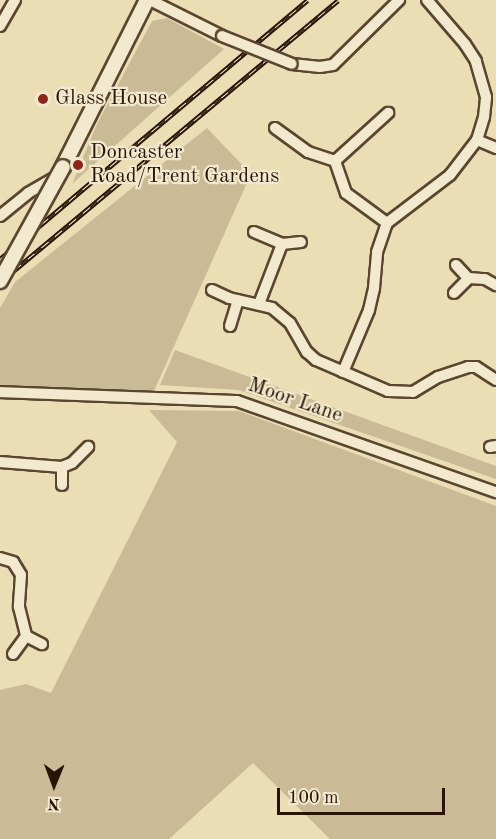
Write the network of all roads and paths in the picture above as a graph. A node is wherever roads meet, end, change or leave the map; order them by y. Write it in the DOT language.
graph roads {
  1 [pos="15,0"];
  2 [pos="148,0"];
  3 [pos="399,0"];
  4 [pos="428,0"];
  5 [pos="0,26"];
  6 [pos="388,113"];
  7 [pos="275,128"];
  8 [pos="477,140"];
  9 [pos="496,148"];
  10 [pos="335,161"];
  11 [pos="61,171"];
  12 [pos="0,216"];
  13 [pos="387,223"];
  14 [pos="254,232"];
  15 [pos="301,242"];
  16 [pos="282,244"];
  17 [pos="456,266"];
  18 [pos="468,278"];
  19 [pos="0,281"];
  20 [pos="496,285"];
  21 [pos="212,290"];
  22 [pos="454,293"];
  23 [pos="237,300"];
  24 [pos="259,304"];
  25 [pos="230,326"];
  26 [pos="343,372"];
  27 [pos="496,380"];
  28 [pos="0,392"];
  29 [pos="88,447"];
  30 [pos="0,462"];
  31 [pos="62,467"];
  32 [pos="63,485"];
  33 [pos="496,492"];
  34 [pos="0,558"];
  35 [pos="26,636"];
  36 [pos="42,644"];
  37 [pos="13,654"];
  1 -- 5 [label="street"];
  2 -- 3 [label="street, bridge"];
  2 -- 11 [label="street"];
  4 -- 8 [label="street"];
  6 -- 10 [label="street"];
  7 -- 10 [label="street"];
  8 -- 9 [label="street"];
  8 -- 13 [label="street"];
  10 -- 13 [label="street"];
  11 -- 12 [label="street"];
  11 -- 19 [label="street, bridge"];
  13 -- 26 [label="street"];
  14 -- 16 [label="street"];
  15 -- 16 [label="street"];
  16 -- 24 [label="street"];
  17 -- 18 [label="street"];
  18 -- 20 [label="street"];
  18 -- 22 [label="street"];
  21 -- 23 [label="street"];
  23 -- 24 [label="street"];
  23 -- 25 [label="street"];
  24 -- 26 [label="street"];
  26 -- 27 [label="street"];
  28 -- 33 [label="street, Moor Lane"];
  29 -- 31 [label="street"];
  30 -- 31 [label="street"];
  31 -- 32 [label="street"];
  34 -- 35 [label="street"];
  35 -- 36 [label="street"];
  35 -- 37 [label="street"];
}
